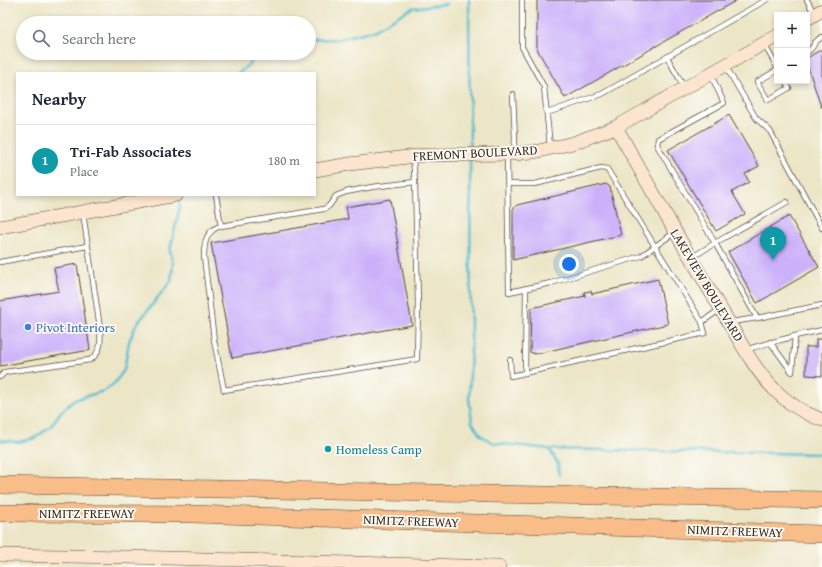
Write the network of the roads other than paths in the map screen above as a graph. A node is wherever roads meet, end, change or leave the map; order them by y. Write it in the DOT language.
graph roads {
  1 [pos="522,0"];
  2 [pos="766,0"];
  3 [pos="807,0"];
  4 [pos="815,14"];
  5 [pos="822,37"];
  6 [pos="774,38"];
  7 [pos="764,43"];
  8 [pos="810,50"];
  9 [pos="667,57"];
  10 [pos="774,61"];
  11 [pos="725,66"];
  12 [pos="774,72"];
  13 [pos="710,74"];
  14 [pos="787,84"];
  15 [pos="684,88"];
  16 [pos="513,94"];
  17 [pos="547,113"];
  18 [pos="616,127"];
  19 [pos="550,149"];
  20 [pos="506,154"];
  21 [pos="413,156"];
  22 [pos="316,170"];
  23 [pos="415,182"];
  24 [pos="508,184"];
  25 [pos="171,196"];
  26 [pos="216,196"];
  27 [pos="787,202"];
  28 [pos="82,212"];
  29 [pos="221,226"];
  30 [pos="0,227"];
  31 [pos="822,228"];
  32 [pos="676,232"];
  33 [pos="716,243"];
  34 [pos="88,246"];
  35 [pos="654,247"];
  36 [pos="690,258"];
  37 [pos="0,262"];
  38 [pos="526,288"];
  39 [pos="822,305"];
  40 [pos="721,309"];
  41 [pos="758,318"];
  42 [pos="702,322"];
  43 [pos="729,323"];
  44 [pos="822,330"];
  45 [pos="795,336"];
  46 [pos="770,342"];
  47 [pos="746,350"];
  48 [pos="510,360"];
  49 [pos="525,372"];
  50 [pos="0,377"];
  51 [pos="822,420"];
  52 [pos="0,485"];
  53 [pos="822,500"];
  54 [pos="0,513"];
  55 [pos="822,534"];
  56 [pos="0,556"];
  57 [pos="256,564"];
  58 [pos="282,564"];
  59 [pos="400,566"];
  60 [pos="424,566"];
  61 [pos="499,567"];
  1 -- 17 [label="lane"];
  2 -- 9 [label="lane"];
  3 -- 4 [label="lane"];
  5 -- 8 [label="lane"];
  6 -- 7 [label="street, FREMONT BOULEVARD"];
  7 -- 10 [label="lane"];
  7 -- 11 [label="street, FREMONT BOULEVARD"];
  9 -- 15 [label="lane"];
  9 -- 17 [label="lane"];
  11 -- 13 [label="street, FREMONT BOULEVARD"];
  11 -- 31 [label="lane"];
  12 -- 14 [label="lane"];
  13 -- 15 [label="street, FREMONT BOULEVARD"];
  13 -- 33 [label="lane"];
  15 -- 18 [label="street, FREMONT BOULEVARD"];
  16 -- 20 [label="lane"];
  17 -- 19 [label="lane"];
  18 -- 19 [label="street, FREMONT BOULEVARD"];
  18 -- 32 [label="street, LAKEVIEW BOULEVARD"];
  19 -- 20 [label="street, FREMONT BOULEVARD"];
  20 -- 21 [label="street, FREMONT BOULEVARD"];
  20 -- 24 [label="lane"];
  21 -- 22 [label="street, FREMONT BOULEVARD"];
  21 -- 23 [label="lane"];
  23 -- 29 [label="lane"];
  23 -- 29 [label="lane"];
  24 -- 35 [label="lane"];
  24 -- 38 [label="lane"];
  25 -- 28 [label="street"];
  26 -- 29 [label="lane"];
  27 -- 33 [label="lane"];
  28 -- 30 [label="street"];
  28 -- 34 [label="lane"];
  32 -- 35 [label="lane"];
  32 -- 36 [label="street, LAKEVIEW BOULEVARD"];
  33 -- 36 [label="lane"];
  33 -- 41 [label="lane"];
  34 -- 37 [label="lane"];
  34 -- 50 [label="lane"];
  35 -- 38 [label="lane"];
  35 -- 42 [label="lane"];
  36 -- 40 [label="street, LAKEVIEW BOULEVARD"];
  38 -- 49 [label="lane"];
  39 -- 41 [label="lane"];
  40 -- 42 [label="lane"];
  40 -- 43 [label="street, LAKEVIEW BOULEVARD"];
  41 -- 43 [label="lane"];
  42 -- 49 [label="lane"];
  43 -- 47 [label="street, LAKEVIEW BOULEVARD"];
  44 -- 45 [label="lane"];
  45 -- 46 [label="lane"];
  45 -- 46 [label="lane"];
  46 -- 47 [label="lane"];
  47 -- 51 [label="street, LAKEVIEW BOULEVARD"];
  48 -- 49 [label="lane"];
  52 -- 53 [label="highway, NIMITZ FREEWAY"];
  54 -- 55 [label="highway, NIMITZ FREEWAY"];
  56 -- 57 [label="street"];
  57 -- 58 [label="street"];
  58 -- 59 [label="street"];
  59 -- 60 [label="street"];
  60 -- 61 [label="street"];
}
